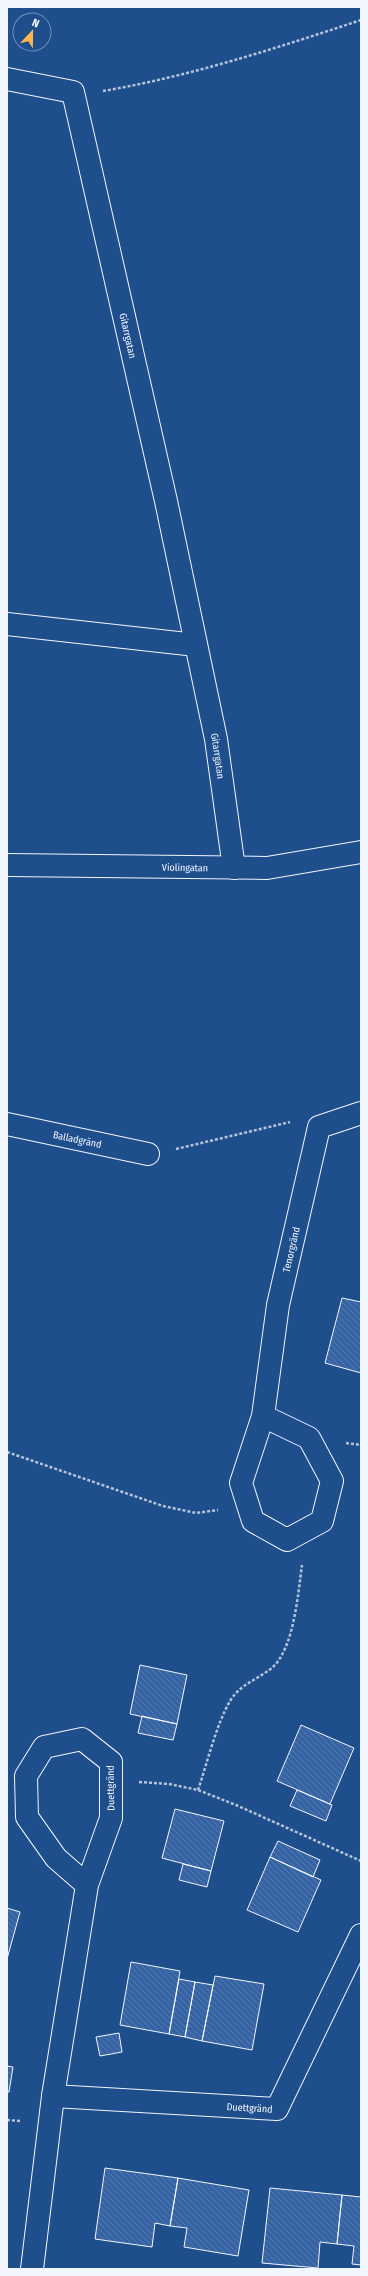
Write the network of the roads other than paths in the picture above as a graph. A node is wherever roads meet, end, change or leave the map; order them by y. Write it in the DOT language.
graph roads {
  1 [pos="7,78"];
  2 [pos="7,624"];
  3 [pos="196,645"];
  4 [pos="361,852"];
  5 [pos="7,864"];
  6 [pos="234,868"];
  7 [pos="361,1113"];
  8 [pos="7,1124"];
  9 [pos="148,1154"];
  10 [pos="263,1416"];
  11 [pos="88,1885"];
  12 [pos="361,1935"];
  13 [pos="53,2096"];
  14 [pos="32,2269"];
  1 -- 3 [label="street, Gitarrgatan"];
  2 -- 3 [label="street"];
  3 -- 6 [label="street, Gitarrgatan"];
  4 -- 6 [label="street, Violingatan"];
  5 -- 6 [label="street, Violingatan"];
  7 -- 10 [label="street, Tenorgränd"];
  8 -- 9 [label="street, Balladgränd"];
  10 -- 10 [label="street, Tenorgränd"];
  11 -- 11 [label="street, Duettgränd"];
  11 -- 13 [label="street, Duettgränd"];
  12 -- 13 [label="street, Duettgränd"];
  13 -- 14 [label="street, Duettgränd"];
}
